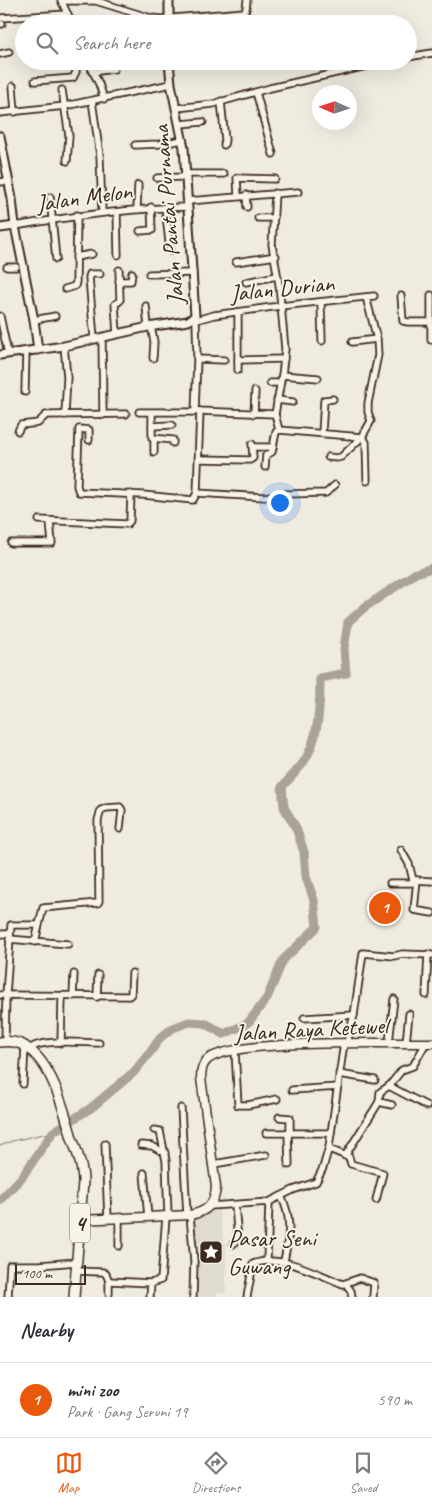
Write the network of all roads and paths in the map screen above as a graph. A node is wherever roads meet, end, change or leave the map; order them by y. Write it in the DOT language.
graph roads {
  1 [pos="168,0"];
  2 [pos="247,0"];
  3 [pos="61,1"];
  4 [pos="68,14"];
  5 [pos="60,15"];
  6 [pos="141,15"];
  7 [pos="169,15"];
  8 [pos="219,15"];
  9 [pos="15,20"];
  10 [pos="1,22"];
  11 [pos="9,52"];
  12 [pos="432,53"];
  13 [pos="0,54"];
  14 [pos="417,56"];
  15 [pos="76,70"];
  16 [pos="107,70"];
  17 [pos="170,70"];
  18 [pos="350,70"];
  19 [pos="92,72"];
  20 [pos="35,81"];
  21 [pos="61,84"];
  22 [pos="171,84"];
  23 [pos="13,86"];
  24 [pos="256,92"];
  25 [pos="104,99"];
  26 [pos="92,101"];
  27 [pos="221,102"];
  28 [pos="65,106"];
  29 [pos="177,108"];
  30 [pos="15,112"];
  31 [pos="0,113"];
  32 [pos="203,122"];
  33 [pos="180,124"];
  34 [pos="0,136"];
  35 [pos="183,140"];
  36 [pos="136,145"];
  37 [pos="224,145"];
  38 [pos="272,154"];
  39 [pos="67,161"];
  40 [pos="224,174"];
  41 [pos="186,175"];
  42 [pos="157,178"];
  43 [pos="275,179"];
  44 [pos="9,181"];
  45 [pos="0,182"];
  46 [pos="138,185"];
  47 [pos="298,192"];
  48 [pos="275,193"];
  49 [pos="246,195"];
  50 [pos="238,196"];
  51 [pos="50,197"];
  52 [pos="188,204"];
  53 [pos="151,207"];
  54 [pos="165,207"];
  55 [pos="247,207"];
  56 [pos="137,209"];
  57 [pos="102,212"];
  58 [pos="117,212"];
  59 [pos="77,215"];
  60 [pos="258,218"];
  61 [pos="274,218"];
  62 [pos="52,219"];
  63 [pos="15,226"];
  64 [pos="0,228"];
  65 [pos="140,231"];
  66 [pos="170,251"];
  67 [pos="92,254"];
  68 [pos="118,255"];
  69 [pos="275,256"];
  70 [pos="76,257"];
  71 [pos="56,258"];
  72 [pos="236,262"];
  73 [pos="6,267"];
  74 [pos="16,267"];
  75 [pos="119,270"];
  76 [pos="132,273"];
  77 [pos="193,273"];
  78 [pos="100,274"];
  79 [pos="149,274"];
  80 [pos="278,276"];
  81 [pos="119,281"];
  82 [pos="246,282"];
  83 [pos="65,288"];
  84 [pos="430,294"];
  85 [pos="374,296"];
  86 [pos="401,296"];
  87 [pos="366,297"];
  88 [pos="321,303"];
  89 [pos="146,306"];
  90 [pos="280,306"];
  91 [pos="238,312"];
  92 [pos="0,316"];
  93 [pos="55,316"];
  94 [pos="195,319"];
  95 [pos="34,320"];
  96 [pos="430,322"];
  97 [pos="150,327"];
  98 [pos="117,334"];
  99 [pos="98,338"];
  100 [pos="377,339"];
  101 [pos="431,340"];
  102 [pos="322,341"];
  103 [pos="352,342"];
  104 [pos="64,346"];
  105 [pos="38,350"];
  106 [pos="26,351"];
  107 [pos="4,355"];
  108 [pos="153,358"];
  109 [pos="197,359"];
  110 [pos="284,359"];
  111 [pos="224,360"];
  112 [pos="238,360"];
  113 [pos="238,370"];
  114 [pos="282,375"];
  115 [pos="318,378"];
  116 [pos="270,383"];
  117 [pos="280,383"];
  118 [pos="255,391"];
  119 [pos="25,392"];
  120 [pos="333,399"];
  121 [pos="277,400"];
  122 [pos="292,402"];
  123 [pos="198,411"];
  124 [pos="138,412"];
  125 [pos="152,412"];
  126 [pos="126,414"];
  127 [pos="254,414"];
  128 [pos="275,414"];
  129 [pos="64,415"];
  130 [pos="103,415"];
  131 [pos="172,425"];
  132 [pos="152,426"];
  133 [pos="279,430"];
  134 [pos="18,431"];
  135 [pos="322,433"];
  136 [pos="362,437"];
  137 [pos="89,440"];
  138 [pos="154,440"];
  139 [pos="173,443"];
  140 [pos="273,447"];
  141 [pos="154,452"];
  142 [pos="328,457"];
  143 [pos="199,459"];
  144 [pos="265,467"];
  145 [pos="367,481"];
  146 [pos="335,485"];
  147 [pos="196,493"];
  148 [pos="131,494"];
  149 [pos="39,520"];
  150 [pos="50,522"];
  151 [pos="11,543"];
  152 [pos="120,829"];
  153 [pos="401,850"];
  154 [pos="416,880"];
  155 [pos="432,881"];
  156 [pos="390,883"];
  157 [pos="432,913"];
  158 [pos="38,925"];
  159 [pos="0,934"];
  160 [pos="9,936"];
  161 [pos="35,942"];
  162 [pos="68,944"];
  163 [pos="430,954"];
  164 [pos="132,973"];
  165 [pos="74,974"];
  166 [pos="98,975"];
  167 [pos="3,995"];
  168 [pos="426,995"];
  169 [pos="73,996"];
  170 [pos="62,997"];
  171 [pos="97,997"];
  172 [pos="394,999"];
  173 [pos="409,1014"];
  174 [pos="354,1015"];
  175 [pos="304,1018"];
  176 [pos="3,1042"];
  177 [pos="61,1042"];
  178 [pos="100,1043"];
  179 [pos="346,1043"];
  180 [pos="389,1043"];
  181 [pos="406,1043"];
  182 [pos="429,1043"];
  183 [pos="27,1047"];
  184 [pos="235,1050"];
  185 [pos="339,1074"];
  186 [pos="375,1080"];
  187 [pos="23,1084"];
  188 [pos="389,1086"];
  189 [pos="338,1087"];
  190 [pos="292,1090"];
  191 [pos="276,1099"];
  192 [pos="379,1102"];
  193 [pos="392,1104"];
  194 [pos="428,1106"];
  195 [pos="181,1108"];
  196 [pos="279,1117"];
  197 [pos="154,1130"];
  198 [pos="266,1133"];
  199 [pos="289,1133"];
  200 [pos="331,1133"];
  201 [pos="105,1144"];
  202 [pos="141,1145"];
  203 [pos="329,1149"];
  204 [pos="165,1153"];
  205 [pos="266,1155"];
  206 [pos="345,1156"];
  207 [pos="214,1164"];
  208 [pos="289,1165"];
  209 [pos="144,1173"];
  210 [pos="281,1196"];
  211 [pos="376,1200"];
  212 [pos="269,1202"];
  213 [pos="235,1205"];
  214 [pos="210,1206"];
  215 [pos="188,1215"];
  216 [pos="167,1217"];
  217 [pos="119,1218"];
  218 [pos="148,1218"];
  219 [pos="108,1219"];
  220 [pos="80,1220"];
  221 [pos="233,1244"];
  222 [pos="119,1246"];
  223 [pos="267,1261"];
  224 [pos="284,1262"];
  225 [pos="76,1267"];
  226 [pos="109,1281"];
  227 [pos="151,1283"];
  228 [pos="346,1284"];
  229 [pos="109,1294"];
  230 [pos="8,1297"];
  231 [pos="74,1297"];
  232 [pos="150,1297"];
  233 [pos="193,1297"];
  234 [pos="248,1297"];
  235 [pos="352,1297"];
  236 [pos="373,1297"];
  1 -- 7 [label="street"];
  2 -- 8 [label="street"];
  3 -- 4 [label="street"];
  3 -- 6 [label="street"];
  4 -- 5 [label="street"];
  9 -- 10 [label="street"];
  11 -- 13 [label="street"];
  12 -- 14 [label="street"];
  15 -- 21 [label="street"];
  16 -- 19 [label="street"];
  17 -- 22 [label="street, Jalan Pantai Purnama"];
  18 -- 24 [label="street"];
  19 -- 25 [label="street"];
  20 -- 21 [label="street"];
  21 -- 28 [label="street"];
  22 -- 25 [label="street"];
  22 -- 29 [label="street, Jalan Pantai Purnama"];
  23 -- 30 [label="street"];
  24 -- 27 [label="street"];
  24 -- 38 [label="street"];
  25 -- 26 [label="street"];
  26 -- 28 [label="street"];
  26 -- 57 [label="street"];
  27 -- 29 [label="street"];
  27 -- 37 [label="street"];
  28 -- 30 [label="street"];
  28 -- 39 [label="street"];
  29 -- 33 [label="street, Jalan Pantai Purnama"];
  30 -- 31 [label="street"];
  32 -- 33 [label="street"];
  33 -- 35 [label="street, Jalan Pantai Purnama"];
  34 -- 44 [label="street"];
  35 -- 36 [label="street"];
  35 -- 41 [label="street, Jalan Pantai Purnama"];
  40 -- 41 [label="street"];
  41 -- 42 [label="street"];
  41 -- 52 [label="street, Jalan Pantai Purnama"];
  43 -- 50 [label="street"];
  44 -- 45 [label="street"];
  44 -- 63 [label="street"];
  46 -- 56 [label="street"];
  47 -- 48 [label="street, Jalan Melon"];
  48 -- 49 [label="street, Jalan Melon"];
  48 -- 61 [label="street"];
  49 -- 50 [label="street, Jalan Melon"];
  49 -- 55 [label="street"];
  50 -- 52 [label="street, Jalan Melon"];
  51 -- 62 [label="street"];
  52 -- 54 [label="street, Jalan Melon"];
  52 -- 77 [label="street, Jalan Pantai Purnama"];
  53 -- 54 [label="street, Jalan Melon"];
  53 -- 56 [label="street, Jalan Melon"];
  53 -- 65 [label="street"];
  54 -- 66 [label="street"];
  56 -- 58 [label="street, Jalan Melon"];
  57 -- 58 [label="street, Jalan Melon"];
  57 -- 59 [label="street, Jalan Melon"];
  58 -- 68 [label="street"];
  59 -- 62 [label="street, Jalan Melon"];
  59 -- 70 [label="street"];
  60 -- 61 [label="street"];
  61 -- 69 [label="street"];
  62 -- 63 [label="street, Jalan Melon"];
  62 -- 71 [label="street"];
  63 -- 64 [label="street"];
  63 -- 95 [label="street"];
  67 -- 70 [label="street"];
  69 -- 72 [label="street"];
  69 -- 80 [label="street"];
  70 -- 83 [label="street"];
  73 -- 74 [label="street"];
  75 -- 81 [label="street"];
  76 -- 81 [label="street"];
  77 -- 79 [label="street"];
  77 -- 94 [label="street, Jalan Pantai Purnama"];
  78 -- 99 [label="street"];
  80 -- 82 [label="street"];
  80 -- 90 [label="street"];
  81 -- 98 [label="street"];
  84 -- 96 [label="street"];
  85 -- 87 [label="street, Jalan Durian"];
  86 -- 96 [label="street"];
  87 -- 88 [label="street, Jalan Durian"];
  87 -- 100 [label="street"];
  88 -- 90 [label="street, Jalan Durian"];
  88 -- 102 [label="street"];
  89 -- 97 [label="street"];
  90 -- 91 [label="street, Jalan Durian"];
  90 -- 110 [label="street"];
  91 -- 94 [label="street, Jalan Durian"];
  91 -- 112 [label="street"];
  92 -- 107 [label="street"];
  93 -- 95 [label="street"];
  94 -- 97 [label="street, Jalan Pantai Purnama"];
  94 -- 109 [label="street"];
  95 -- 105 [label="street"];
  96 -- 101 [label="street"];
  97 -- 98 [label="street, Jalan Pantai Purnama"];
  97 -- 108 [label="street"];
  98 -- 99 [label="street, Jalan Pantai Purnama"];
  99 -- 104 [label="street, Jalan Pantai Purnama"];
  99 -- 130 [label="street"];
  100 -- 103 [label="street"];
  100 -- 136 [label="street"];
  104 -- 105 [label="street, Jalan Pantai Purnama"];
  104 -- 129 [label="street"];
  105 -- 106 [label="street, Jalan Pantai Purnama"];
  106 -- 107 [label="street, Jalan Pantai Purnama"];
  106 -- 119 [label="street"];
  109 -- 111 [label="street"];
  109 -- 123 [label="street"];
  110 -- 112 [label="street"];
  110 -- 114 [label="street"];
  112 -- 113 [label="street"];
  114 -- 115 [label="street"];
  114 -- 117 [label="street"];
  116 -- 117 [label="street"];
  117 -- 121 [label="street"];
  118 -- 127 [label="street"];
  120 -- 135 [label="street"];
  121 -- 122 [label="street"];
  121 -- 128 [label="street"];
  123 -- 125 [label="street"];
  123 -- 127 [label="street"];
  123 -- 143 [label="street"];
  124 -- 125 [label="street"];
  125 -- 132 [label="street"];
  126 -- 130 [label="street"];
  127 -- 128 [label="street"];
  128 -- 133 [label="street"];
  129 -- 130 [label="street"];
  129 -- 134 [label="street"];
  131 -- 132 [label="street"];
  132 -- 138 [label="street"];
  133 -- 135 [label="street"];
  133 -- 140 [label="street"];
  135 -- 136 [label="street"];
  136 -- 142 [label="street"];
  136 -- 145 [label="street"];
  137 -- 148 [label="street"];
  138 -- 139 [label="street"];
  138 -- 141 [label="street"];
  140 -- 143 [label="street"];
  140 -- 144 [label="street"];
  143 -- 147 [label="street"];
  146 -- 147 [label="street"];
  147 -- 148 [label="street"];
  148 -- 150 [label="street"];
  149 -- 150 [label="street"];
  150 -- 151 [label="street"];
  152 -- 158 [label="street"];
  153 -- 154 [label="street"];
  154 -- 155 [label="street"];
  154 -- 156 [label="street"];
  154 -- 157 [label="street"];
  158 -- 160 [label="street"];
  158 -- 161 [label="street"];
  159 -- 160 [label="street"];
  160 -- 161 [label="street"];
  160 -- 167 [label="street"];
  161 -- 162 [label="street"];
  163 -- 168 [label="street"];
  163 -- 174 [label="street"];
  164 -- 171 [label="street"];
  165 -- 169 [label="street"];
  166 -- 171 [label="street"];
  167 -- 170 [label="street"];
  167 -- 176 [label="street"];
  169 -- 170 [label="street"];
  169 -- 171 [label="street"];
  170 -- 177 [label="street"];
  172 -- 180 [label="street"];
  173 -- 181 [label="street"];
  174 -- 175 [label="street"];
  174 -- 179 [label="street"];
  176 -- 183 [label="highway"];
  177 -- 178 [label="street"];
  177 -- 183 [label="street"];
  179 -- 180 [label="main road, Jalan Raya Ketewel"];
  179 -- 184 [label="main road, Jalan Raya Ketewel"];
  179 -- 185 [label="street"];
  180 -- 181 [label="main road, Jalan Raya Ketewel"];
  181 -- 182 [label="main road, Jalan Raya Ketewel"];
  182 -- 188 [label="street"];
  183 -- 187 [label="street"];
  183 -- 220 [label="highway, 4"];
  184 -- 191 [label="street"];
  184 -- 207 [label="main road, Jalan Raya Ketewel"];
  185 -- 186 [label="street"];
  185 -- 189 [label="street"];
  188 -- 192 [label="street"];
  188 -- 194 [label="street"];
  189 -- 190 [label="street"];
  189 -- 200 [label="street"];
  192 -- 193 [label="street"];
  192 -- 206 [label="street"];
  195 -- 215 [label="street"];
  196 -- 199 [label="street"];
  197 -- 204 [label="street"];
  198 -- 199 [label="street"];
  199 -- 200 [label="street"];
  199 -- 208 [label="street"];
  200 -- 203 [label="street"];
  201 -- 219 [label="street"];
  202 -- 204 [label="street"];
  203 -- 206 [label="street"];
  203 -- 210 [label="street"];
  204 -- 216 [label="street"];
  205 -- 207 [label="street"];
  206 -- 211 [label="street"];
  207 -- 214 [label="main road, Jalan Raya Ketewel"];
  209 -- 218 [label="street"];
  210 -- 212 [label="street"];
  210 -- 224 [label="street"];
  212 -- 213 [label="street"];
  212 -- 223 [label="street"];
  213 -- 214 [label="street"];
  213 -- 221 [label="street"];
  214 -- 215 [label="main road"];
  215 -- 216 [label="main road"];
  215 -- 233 [label="street"];
  216 -- 218 [label="main road"];
  216 -- 227 [label="street"];
  217 -- 218 [label="main road"];
  217 -- 219 [label="main road"];
  217 -- 222 [label="street"];
  219 -- 220 [label="main road"];
  220 -- 225 [label="highway, 4"];
  223 -- 224 [label="street"];
  223 -- 234 [label="street"];
  224 -- 228 [label="street"];
  225 -- 226 [label="street"];
  225 -- 230 [label="street"];
  225 -- 231 [label="highway, 4"];
  226 -- 227 [label="street"];
  226 -- 229 [label="street"];
  227 -- 232 [label="street"];
  228 -- 235 [label="street"];
  228 -- 236 [label="street"];
}
